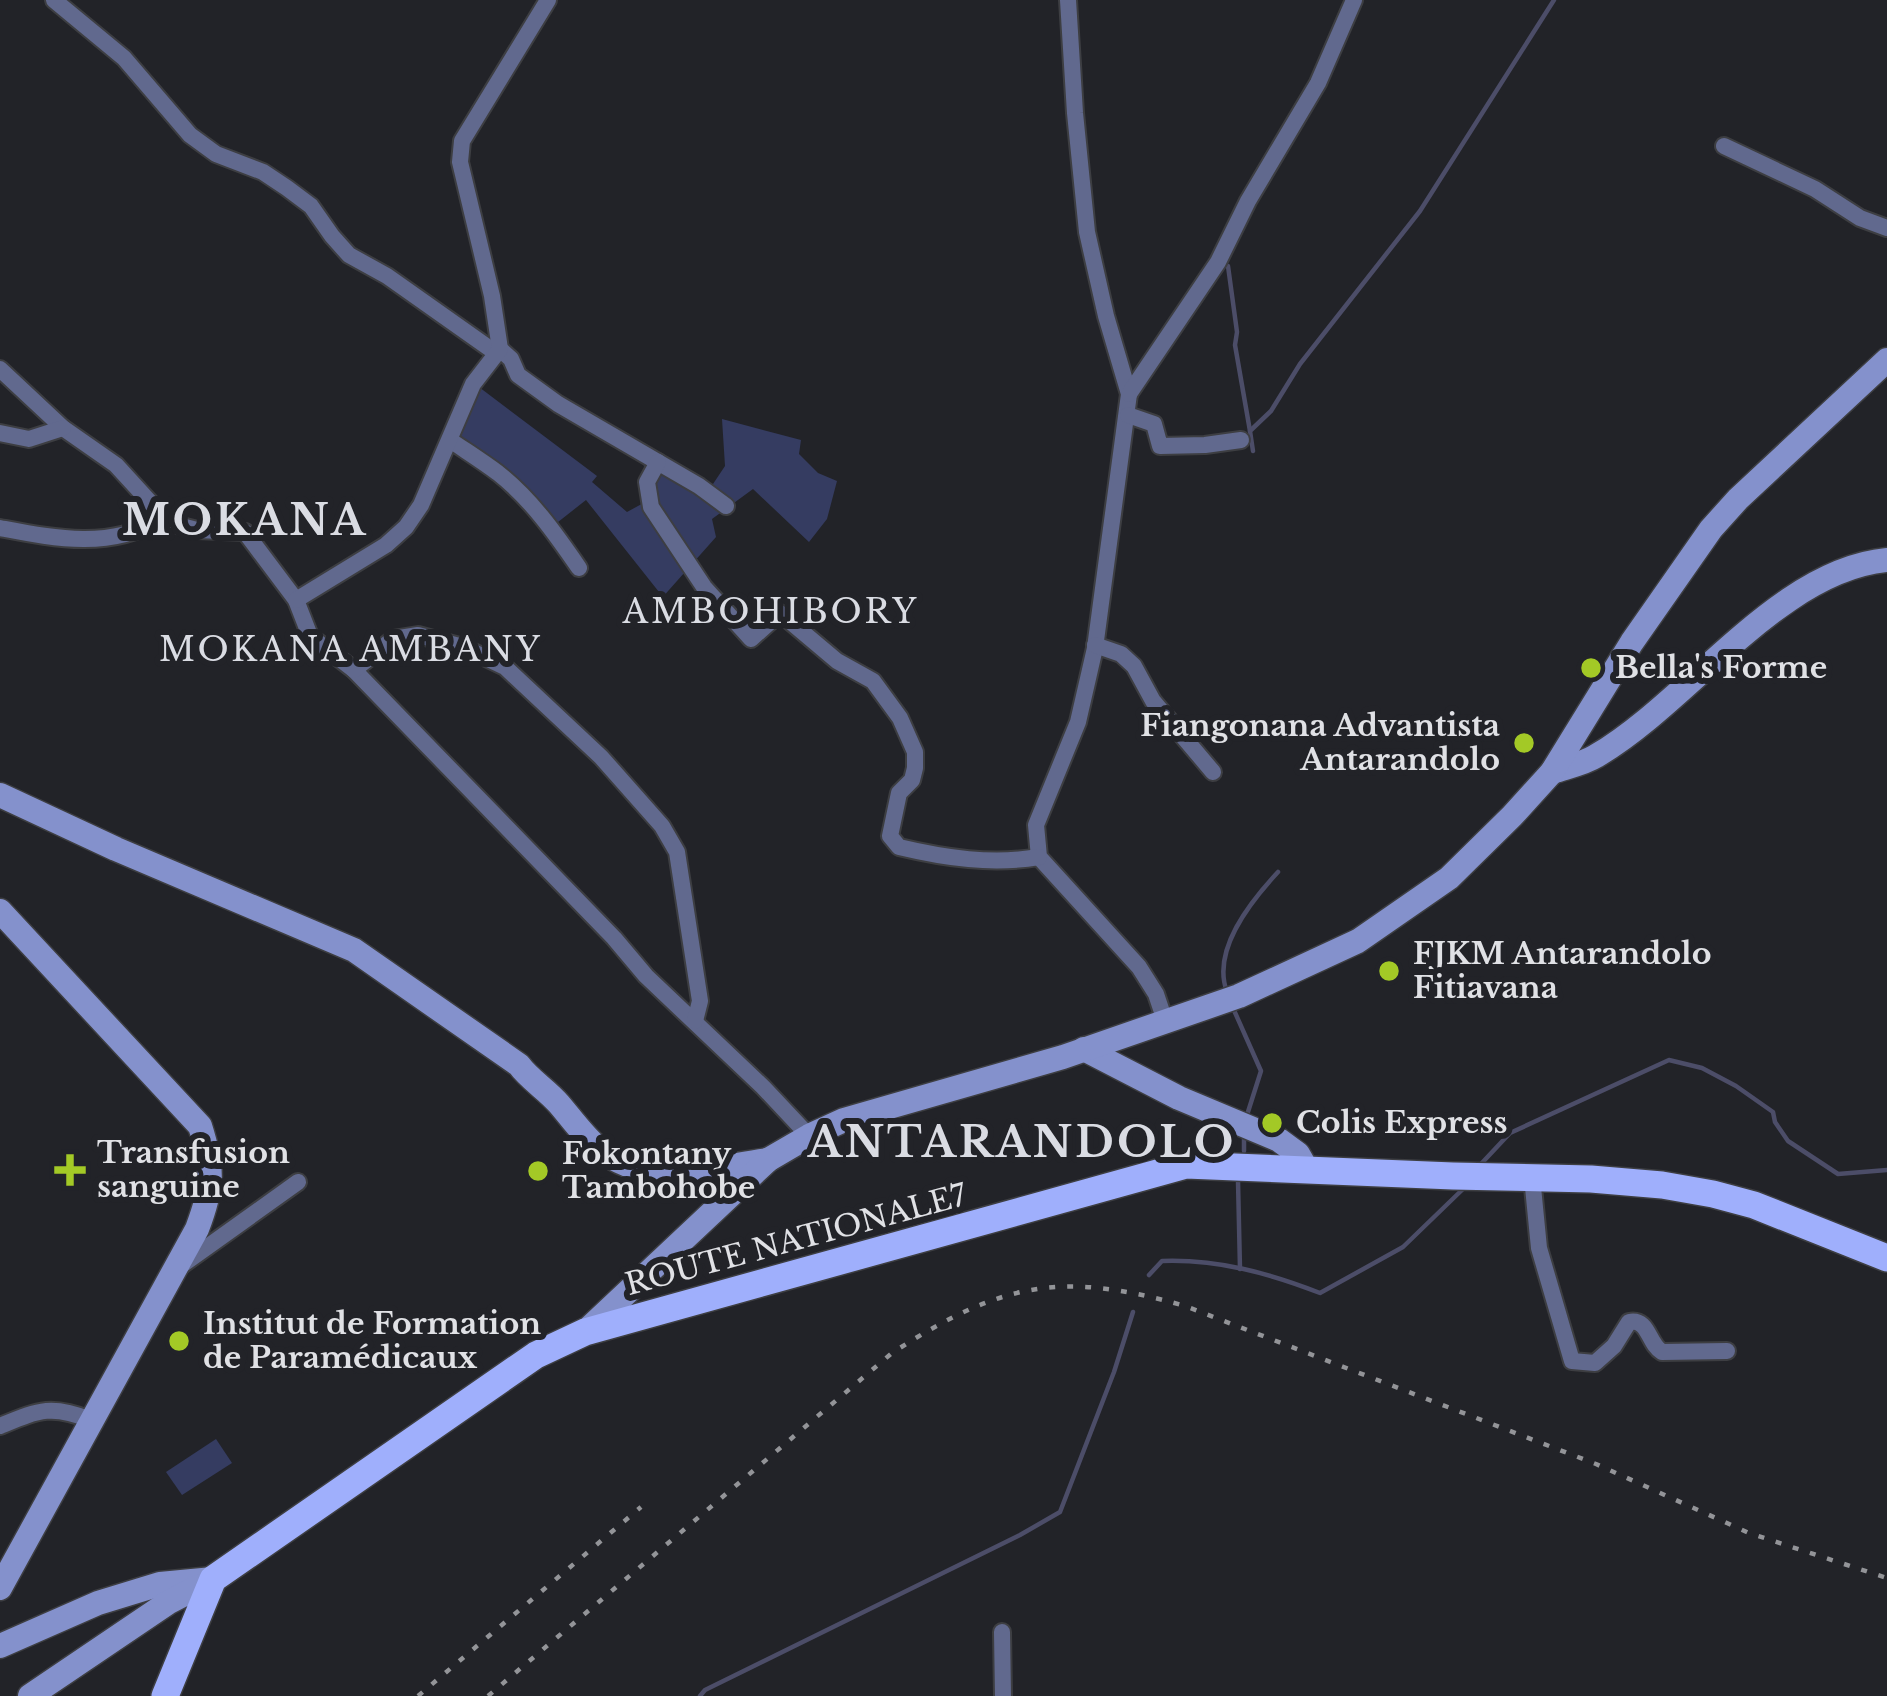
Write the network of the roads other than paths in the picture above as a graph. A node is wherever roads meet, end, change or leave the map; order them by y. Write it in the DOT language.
graph roads {
  1 [pos="54,0"];
  2 [pos="548,0"];
  3 [pos="1068,0"];
  4 [pos="1354,0"];
  5 [pos="1724,146"];
  6 [pos="1887,228"];
  7 [pos="498,351"];
  8 [pos="1887,360"];
  9 [pos="0,369"];
  10 [pos="1129,394"];
  11 [pos="1128,415"];
  12 [pos="63,428"];
  13 [pos="0,433"];
  14 [pos="450,440"];
  15 [pos="1241,440"];
  16 [pos="658,462"];
  17 [pos="726,506"];
  18 [pos="169,523"];
  19 [pos="0,528"];
  20 [pos="1887,560"];
  21 [pos="579,568"];
  22 [pos="296,600"];
  23 [pos="1094,651"];
  24 [pos="354,670"];
  25 [pos="1214,772"];
  26 [pos="1552,772"];
  27 [pos="0,795"];
  28 [pos="1039,857"];
  29 [pos="0,911"];
  30 [pos="695,1021"];
  31 [pos="1166,1021"];
  32 [pos="1084,1049"];
  33 [pos="809,1136"];
  34 [pos="768,1160"];
  35 [pos="1306,1168"];
  36 [pos="1532,1178"];
  37 [pos="298,1182"];
  38 [pos="1887,1258"];
  39 [pos="177,1269"];
  40 [pos="585,1332"];
  41 [pos="1727,1351"];
  42 [pos="92,1420"];
  43 [pos="0,1426"];
  44 [pos="213,1579"];
  45 [pos="0,1588"];
  46 [pos="1002,1631"];
  47 [pos="0,1646"];
  48 [pos="30,1696"];
  49 [pos="165,1696"];
  50 [pos="1003,1696"];
  1 -- 7 [label="street"];
  2 -- 7 [label="street"];
  3 -- 10 [label="street"];
  4 -- 10 [label="street"];
  5 -- 6 [label="street"];
  7 -- 14 [label="street"];
  7 -- 16 [label="street"];
  8 -- 26 [label="street"];
  9 -- 12 [label="street"];
  10 -- 11 [label="street"];
  11 -- 15 [label="street"];
  11 -- 23 [label="street"];
  12 -- 13 [label="street"];
  12 -- 18 [label="street"];
  14 -- 21 [label="street"];
  14 -- 22 [label="street"];
  16 -- 17 [label="street"];
  16 -- 28 [label="street"];
  18 -- 19 [label="street"];
  18 -- 22 [label="street"];
  20 -- 26 [label="street"];
  22 -- 24 [label="street"];
  23 -- 25 [label="street"];
  23 -- 28 [label="street"];
  24 -- 30 [label="street"];
  24 -- 30 [label="street"];
  26 -- 31 [label="street"];
  27 -- 34 [label="street"];
  28 -- 31 [label="street"];
  29 -- 39 [label="street"];
  30 -- 33 [label="street"];
  31 -- 32 [label="street"];
  32 -- 33 [label="street"];
  32 -- 35 [label="street"];
  33 -- 34 [label="street"];
  34 -- 40 [label="street"];
  35 -- 36 [label="main road, ROUTE NATIONALE7"];
  35 -- 40 [label="main road, ROUTE NATIONALE7"];
  36 -- 38 [label="main road"];
  36 -- 41 [label="street"];
  37 -- 39 [label="street"];
  39 -- 42 [label="street"];
  40 -- 44 [label="main road, ROUTE NATIONALE7"];
  42 -- 43 [label="street"];
  42 -- 45 [label="street"];
  44 -- 47 [label="street"];
  44 -- 48 [label="street"];
  44 -- 49 [label="main road"];
  46 -- 50 [label="street"];
}
